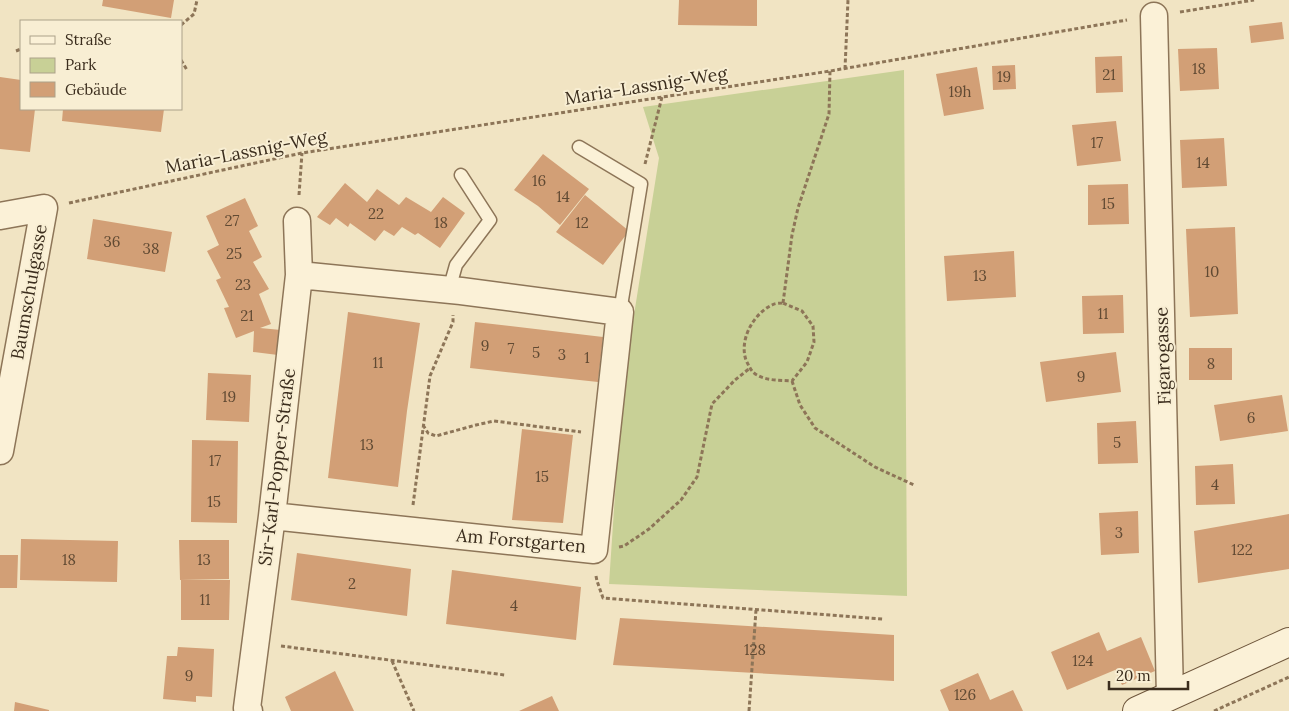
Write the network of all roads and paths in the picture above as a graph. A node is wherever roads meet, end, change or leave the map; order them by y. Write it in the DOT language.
graph roads {
  1 [pos="197,0"];
  2 [pos="848,0"];
  3 [pos="1254,0"];
  4 [pos="1154,16"];
  5 [pos="182,24"];
  6 [pos="20,49"];
  7 [pos="16,51"];
  8 [pos="182,62"];
  9 [pos="845,69"];
  10 [pos="187,70"];
  11 [pos="830,71"];
  12 [pos="662,97"];
  13 [pos="579,147"];
  14 [pos="302,153"];
  15 [pos="460,175"];
  16 [pos="640,184"];
  17 [pos="44,208"];
  18 [pos="0,216"];
  19 [pos="297,222"];
  20 [pos="299,275"];
  21 [pos="449,290"];
  22 [pos="784,303"];
  23 [pos="620,312"];
  24 [pos="750,368"];
  25 [pos="792,381"];
  26 [pos="423,424"];
  27 [pos="606,436"];
  28 [pos="0,451"];
  29 [pos="914,485"];
  30 [pos="272,516"];
  31 [pos="410,531"];
  32 [pos="594,550"];
  33 [pos="756,610"];
  34 [pos="883,619"];
  35 [pos="256,642"];
  36 [pos="1289,642"];
  37 [pos="392,660"];
  38 [pos="505,675"];
  39 [pos="1289,677"];
  40 [pos="1170,696"];
  41 [pos="249,711"];
  42 [pos="414,711"];
  43 [pos="749,711"];
  44 [pos="1137,711"];
  45 [pos="1214,711"];
  1 -- 5 [label="path"];
  2 -- 9 [label="path"];
  3 -- 4 [label="path, Maria-Lassnig-Weg"];
  4 -- 9 [label="path, Maria-Lassnig-Weg"];
  4 -- 40 [label="street, Figarogasse"];
  6 -- 7 [label="path"];
  8 -- 10 [label="path"];
  9 -- 11 [label="path, Maria-Lassnig-Weg"];
  11 -- 12 [label="path, Maria-Lassnig-Weg"];
  11 -- 22 [label="path"];
  12 -- 14 [label="path, Maria-Lassnig-Weg"];
  12 -- 16 [label="path"];
  13 -- 16 [label="lane"];
  14 -- 17 [label="path, Maria-Lassnig-Weg"];
  14 -- 19 [label="path"];
  15 -- 21 [label="lane"];
  16 -- 23 [label="lane, Am Forstgarten"];
  17 -- 18 [label="street, Baumschulgasse"];
  17 -- 28 [label="street, Baumschulgasse"];
  19 -- 20 [label="street, Sir-Karl-Popper-Straße"];
  20 -- 21 [label="street"];
  20 -- 30 [label="street, Sir-Karl-Popper-Straße"];
  21 -- 23 [label="street"];
  21 -- 26 [label="path"];
  22 -- 24 [label="path"];
  22 -- 25 [label="path"];
  23 -- 27 [label="street, Am Forstgarten"];
  24 -- 25 [label="path"];
  24 -- 32 [label="path"];
  25 -- 29 [label="path"];
  26 -- 27 [label="path"];
  26 -- 31 [label="path"];
  27 -- 32 [label="street, Am Forstgarten"];
  30 -- 31 [label="street, Am Forstgarten"];
  30 -- 35 [label="street, Sir-Karl-Popper-Straße"];
  31 -- 32 [label="street, Am Forstgarten"];
  32 -- 33 [label="path"];
  33 -- 34 [label="path"];
  33 -- 43 [label="path"];
  35 -- 37 [label="path"];
  35 -- 41 [label="street, Sir-Karl-Popper-Straße"];
  36 -- 40 [label="street"];
  37 -- 38 [label="path"];
  37 -- 42 [label="path"];
  39 -- 45 [label="path"];
  40 -- 44 [label="street"];
}
